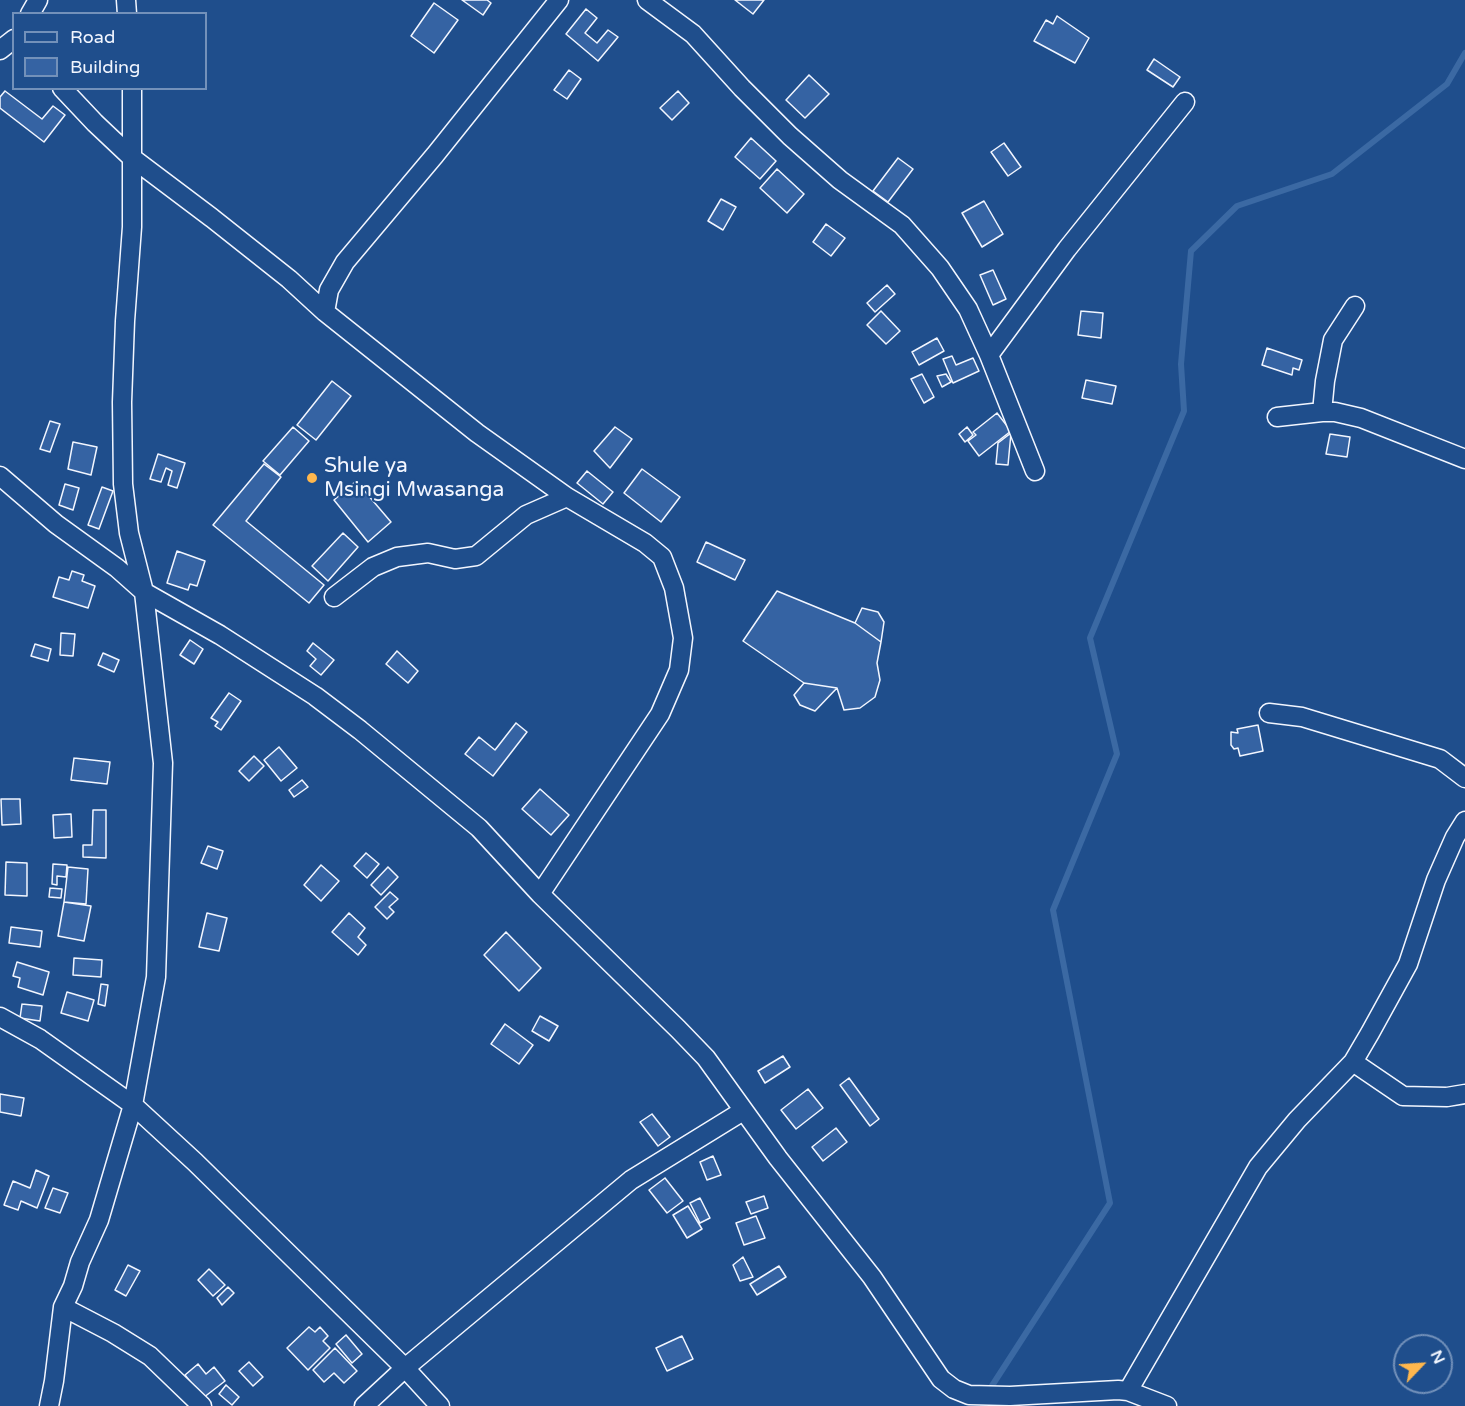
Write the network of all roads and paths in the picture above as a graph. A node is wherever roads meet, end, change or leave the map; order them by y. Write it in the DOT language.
graph roads {
  1 [pos="559,0"];
  2 [pos="647,0"];
  3 [pos="0,27"];
  4 [pos="12,36"];
  5 [pos="12,40"];
  6 [pos="0,50"];
  7 [pos="64,90"];
  8 [pos="132,90"];
  9 [pos="1185,102"];
  10 [pos="131,157"];
  11 [pos="1355,306"];
  12 [pos="325,312"];
  13 [pos="989,355"];
  14 [pos="1322,412"];
  15 [pos="1277,417"];
  16 [pos="1465,459"];
  17 [pos="1035,471"];
  18 [pos="0,476"];
  19 [pos="567,497"];
  20 [pos="144,592"];
  21 [pos="334,597"];
  22 [pos="1269,713"];
  23 [pos="1465,778"];
  24 [pos="1465,822"];
  25 [pos="540,894"];
  26 [pos="0,1017"];
  27 [pos="1353,1062"];
  28 [pos="1465,1094"];
  29 [pos="133,1105"];
  30 [pos="743,1111"];
  31 [pos="63,1307"];
  32 [pos="405,1368"];
  33 [pos="1128,1391"];
  34 [pos="49,1406"];
  35 [pos="202,1406"];
  36 [pos="364,1406"];
  37 [pos="440,1406"];
  38 [pos="1167,1406"];
  1 -- 12 [label="street"];
  2 -- 13 [label="street"];
  3 -- 4 [label="street"];
  5 -- 6 [label="street"];
  7 -- 10 [label="street"];
  8 -- 10 [label="street"];
  9 -- 13 [label="street"];
  10 -- 12 [label="street"];
  10 -- 20 [label="street"];
  11 -- 14 [label="street"];
  12 -- 19 [label="street"];
  13 -- 17 [label="street"];
  14 -- 15 [label="street"];
  14 -- 16 [label="street"];
  18 -- 20 [label="street"];
  19 -- 21 [label="street"];
  19 -- 25 [label="street"];
  20 -- 25 [label="street"];
  20 -- 29 [label="street"];
  22 -- 23 [label="street"];
  24 -- 27 [label="street"];
  25 -- 30 [label="street"];
  26 -- 29 [label="street"];
  27 -- 28 [label="street"];
  27 -- 33 [label="street"];
  29 -- 31 [label="street"];
  29 -- 32 [label="street"];
  30 -- 32 [label="street"];
  30 -- 33 [label="street"];
  31 -- 34 [label="street"];
  31 -- 35 [label="street"];
  32 -- 36 [label="street"];
  32 -- 37 [label="street"];
  33 -- 38 [label="street"];
}
